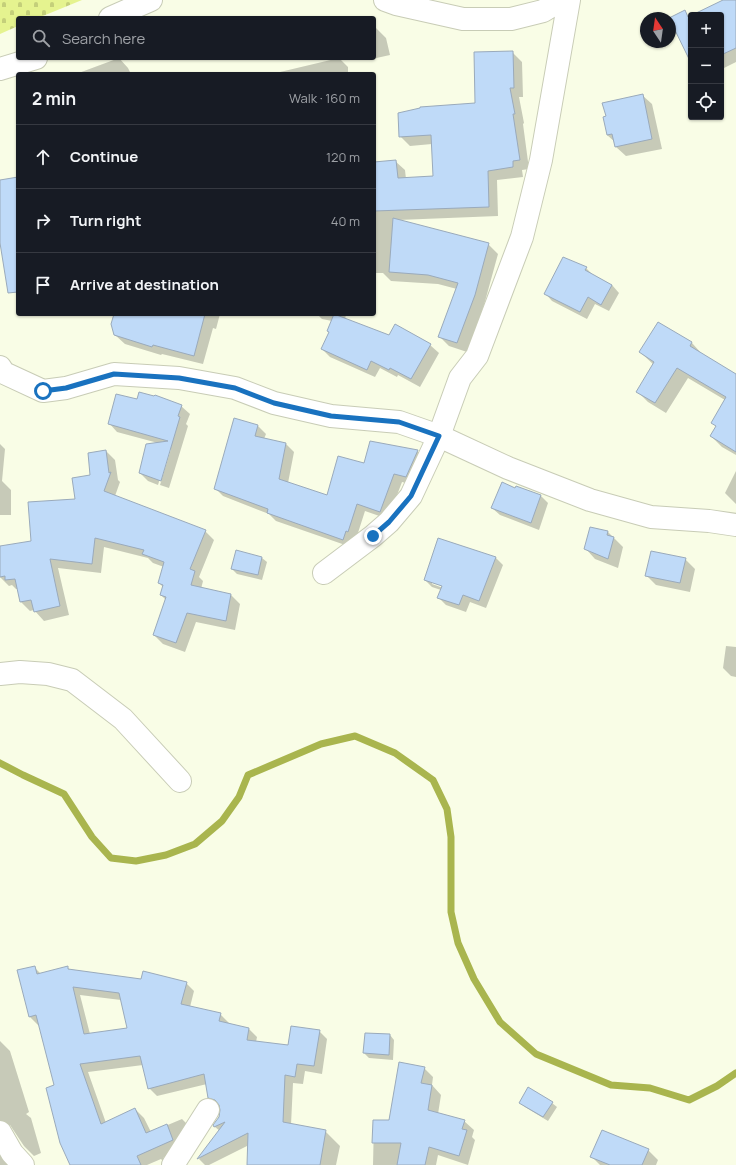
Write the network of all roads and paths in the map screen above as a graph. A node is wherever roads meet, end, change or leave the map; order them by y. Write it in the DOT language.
graph roads {
  1 [pos="151,0"];
  2 [pos="385,0"];
  3 [pos="561,0"];
  4 [pos="569,0"];
  5 [pos="115,16"];
  6 [pos="29,60"];
  7 [pos="0,69"];
  8 [pos="0,367"];
  9 [pos="439,436"];
  10 [pos="736,525"];
  11 [pos="324,573"];
  12 [pos="0,674"];
  13 [pos="180,781"];
  14 [pos="208,1110"];
  15 [pos="0,1132"];
  16 [pos="23,1165"];
  17 [pos="173,1165"];
  1 -- 5 [label="street"];
  2 -- 3 [label="street"];
  4 -- 9 [label="street"];
  6 -- 7 [label="street"];
  8 -- 9 [label="street"];
  9 -- 10 [label="street"];
  9 -- 11 [label="street"];
  12 -- 13 [label="street"];
  14 -- 17 [label="street"];
  15 -- 16 [label="street"];
}
